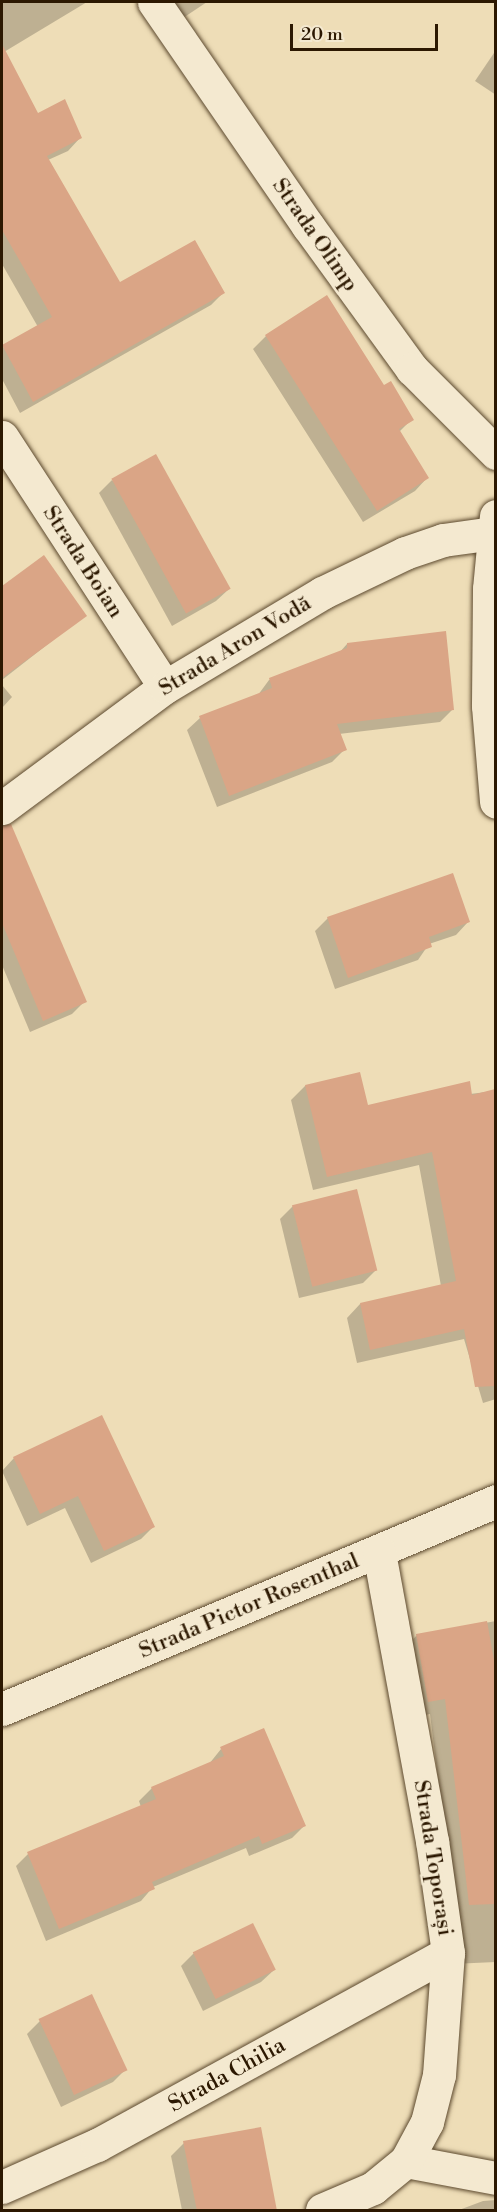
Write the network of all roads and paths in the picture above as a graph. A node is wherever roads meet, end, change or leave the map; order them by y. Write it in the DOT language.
graph roads {
  1 [pos="154,2"];
  2 [pos="2,436"];
  3 [pos="495,453"];
  4 [pos="494,525"];
  5 [pos="165,687"];
  6 [pos="495,802"];
  7 [pos="2,808"];
  8 [pos="495,1501"];
  9 [pos="379,1551"];
  10 [pos="2,1709"];
  11 [pos="447,1953"];
  12 [pos="406,2161"];
  13 [pos="495,2178"];
  14 [pos="2,2187"];
  15 [pos="322,2211"];
  1 -- 3 [label="street, Strada Olimp"];
  2 -- 5 [label="street, Strada Boian"];
  4 -- 5 [label="street, Strada Aron Vodă"];
  4 -- 6 [label="street"];
  5 -- 7 [label="street, Strada Aron Vodă"];
  8 -- 9 [label="street, Strada Pictor Rosenthal"];
  9 -- 10 [label="street, Strada Pictor Rosenthal"];
  9 -- 11 [label="street, Strada Toporași"];
  11 -- 12 [label="street, Strada Toporași"];
  11 -- 14 [label="street, Strada Chilia"];
  12 -- 13 [label="street"];
  12 -- 15 [label="street, Strada Toporași"];
}
